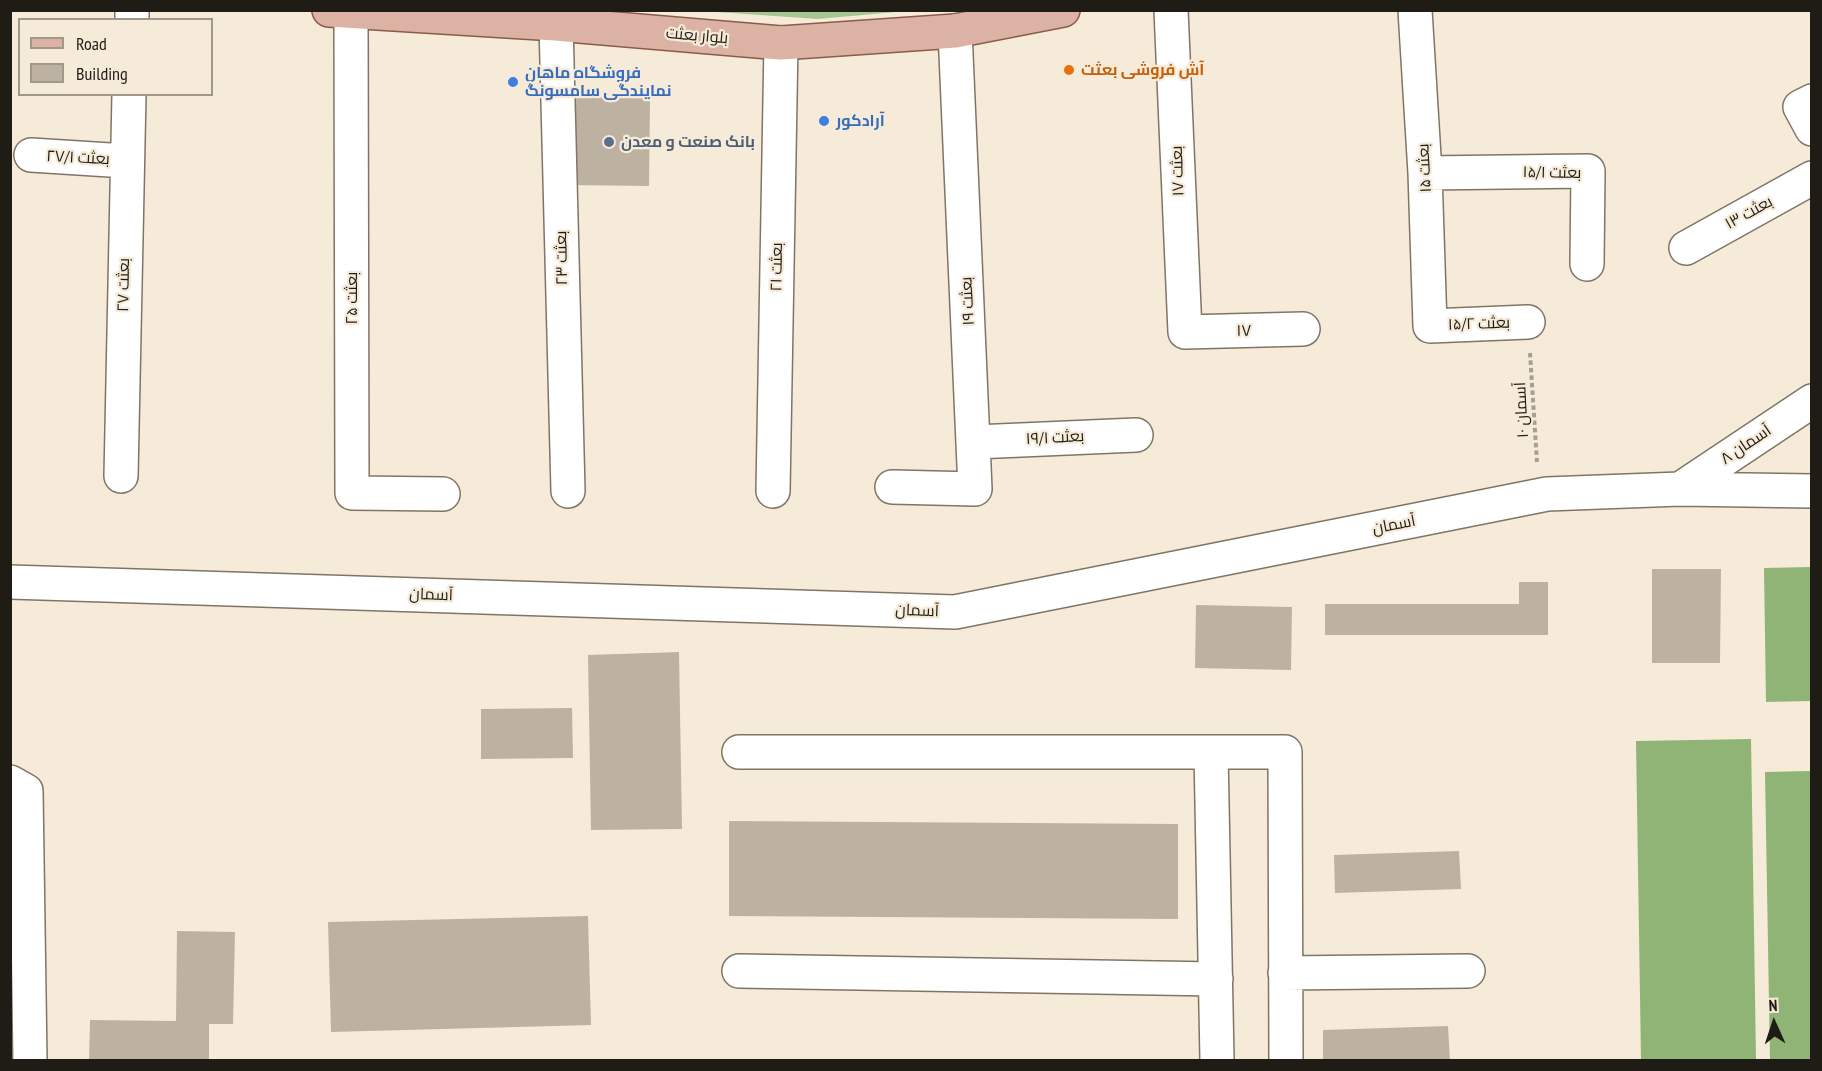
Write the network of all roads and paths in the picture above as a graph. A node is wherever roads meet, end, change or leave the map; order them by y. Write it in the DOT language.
graph roads {
  1 [pos="1063,10"];
  2 [pos="1172,10"];
  3 [pos="1415,10"];
  4 [pos="340,11"];
  5 [pos="556,24"];
  6 [pos="955,31"];
  7 [pos="781,43"];
  8 [pos="129,96"];
  9 [pos="1812,101"];
  10 [pos="1812,129"];
  11 [pos="31,156"];
  12 [pos="126,161"];
  13 [pos="1425,173"];
  14 [pos="1812,178"];
  15 [pos="1686,248"];
  16 [pos="1587,264"];
  17 [pos="1528,322"];
  18 [pos="1430,326"];
  19 [pos="1303,329"];
  20 [pos="1185,332"];
  21 [pos="1812,401"];
  22 [pos="1136,435"];
  23 [pos="975,442"];
  24 [pos="121,476"];
  25 [pos="892,487"];
  26 [pos="1680,489"];
  27 [pos="773,491"];
  28 [pos="1812,491"];
  29 [pos="568,492"];
  30 [pos="443,494"];
  31 [pos="1539,496"];
  32 [pos="10,582"];
  33 [pos="739,752"];
  34 [pos="1212,752"];
  35 [pos="10,782"];
  36 [pos="739,970"];
  37 [pos="1468,971"];
  38 [pos="1285,973"];
  39 [pos="1216,979"];
  40 [pos="30,1060"];
  41 [pos="1217,1060"];
  42 [pos="1286,1060"];
  1 -- 6 [label="main road, بلوار بعثت"];
  2 -- 20 [label="street, بعثت ۱۷"];
  3 -- 13 [label="street, بعثت ۱۵"];
  4 -- 5 [label="main road, بلوار بعثت"];
  4 -- 30 [label="street, ۲۵ بعثت"];
  5 -- 7 [label="main road, بلوار بعثت"];
  5 -- 29 [label="street, ۲۳ بعثت"];
  6 -- 7 [label="main road, بلوار بعثت"];
  6 -- 23 [label="street, بعثت ۱۹"];
  7 -- 27 [label="street, ۲۱ بعثت"];
  8 -- 12 [label="street, ۲۷ بعثت"];
  9 -- 10 [label="street"];
  11 -- 12 [label="street, ۲۷/۱ بعثت"];
  12 -- 24 [label="street, ۲۷ بعثت"];
  13 -- 16 [label="street, ۱۵/۱ بعثت"];
  13 -- 18 [label="street, بعثت ۱۵"];
  14 -- 15 [label="street, ۱۳ بعثت"];
  17 -- 18 [label="street, ۱۵/۲ بعثت"];
  17 -- 31 [label="path, ۱۰ آسمان"];
  19 -- 20 [label="street, ۱۷"];
  21 -- 26 [label="street, ۸ آسمان"];
  22 -- 23 [label="street, ۱۹/۱ بعثت"];
  23 -- 25 [label="street, بعثت ۱۹"];
  26 -- 28 [label="street, آسمان"];
  26 -- 31 [label="street, آسمان"];
  31 -- 32 [label="street, آسمان"];
  33 -- 34 [label="street"];
  34 -- 38 [label="street"];
  34 -- 39 [label="street"];
  35 -- 40 [label="street"];
  36 -- 39 [label="street"];
  37 -- 38 [label="street"];
  38 -- 42 [label="street"];
  39 -- 41 [label="street"];
}
